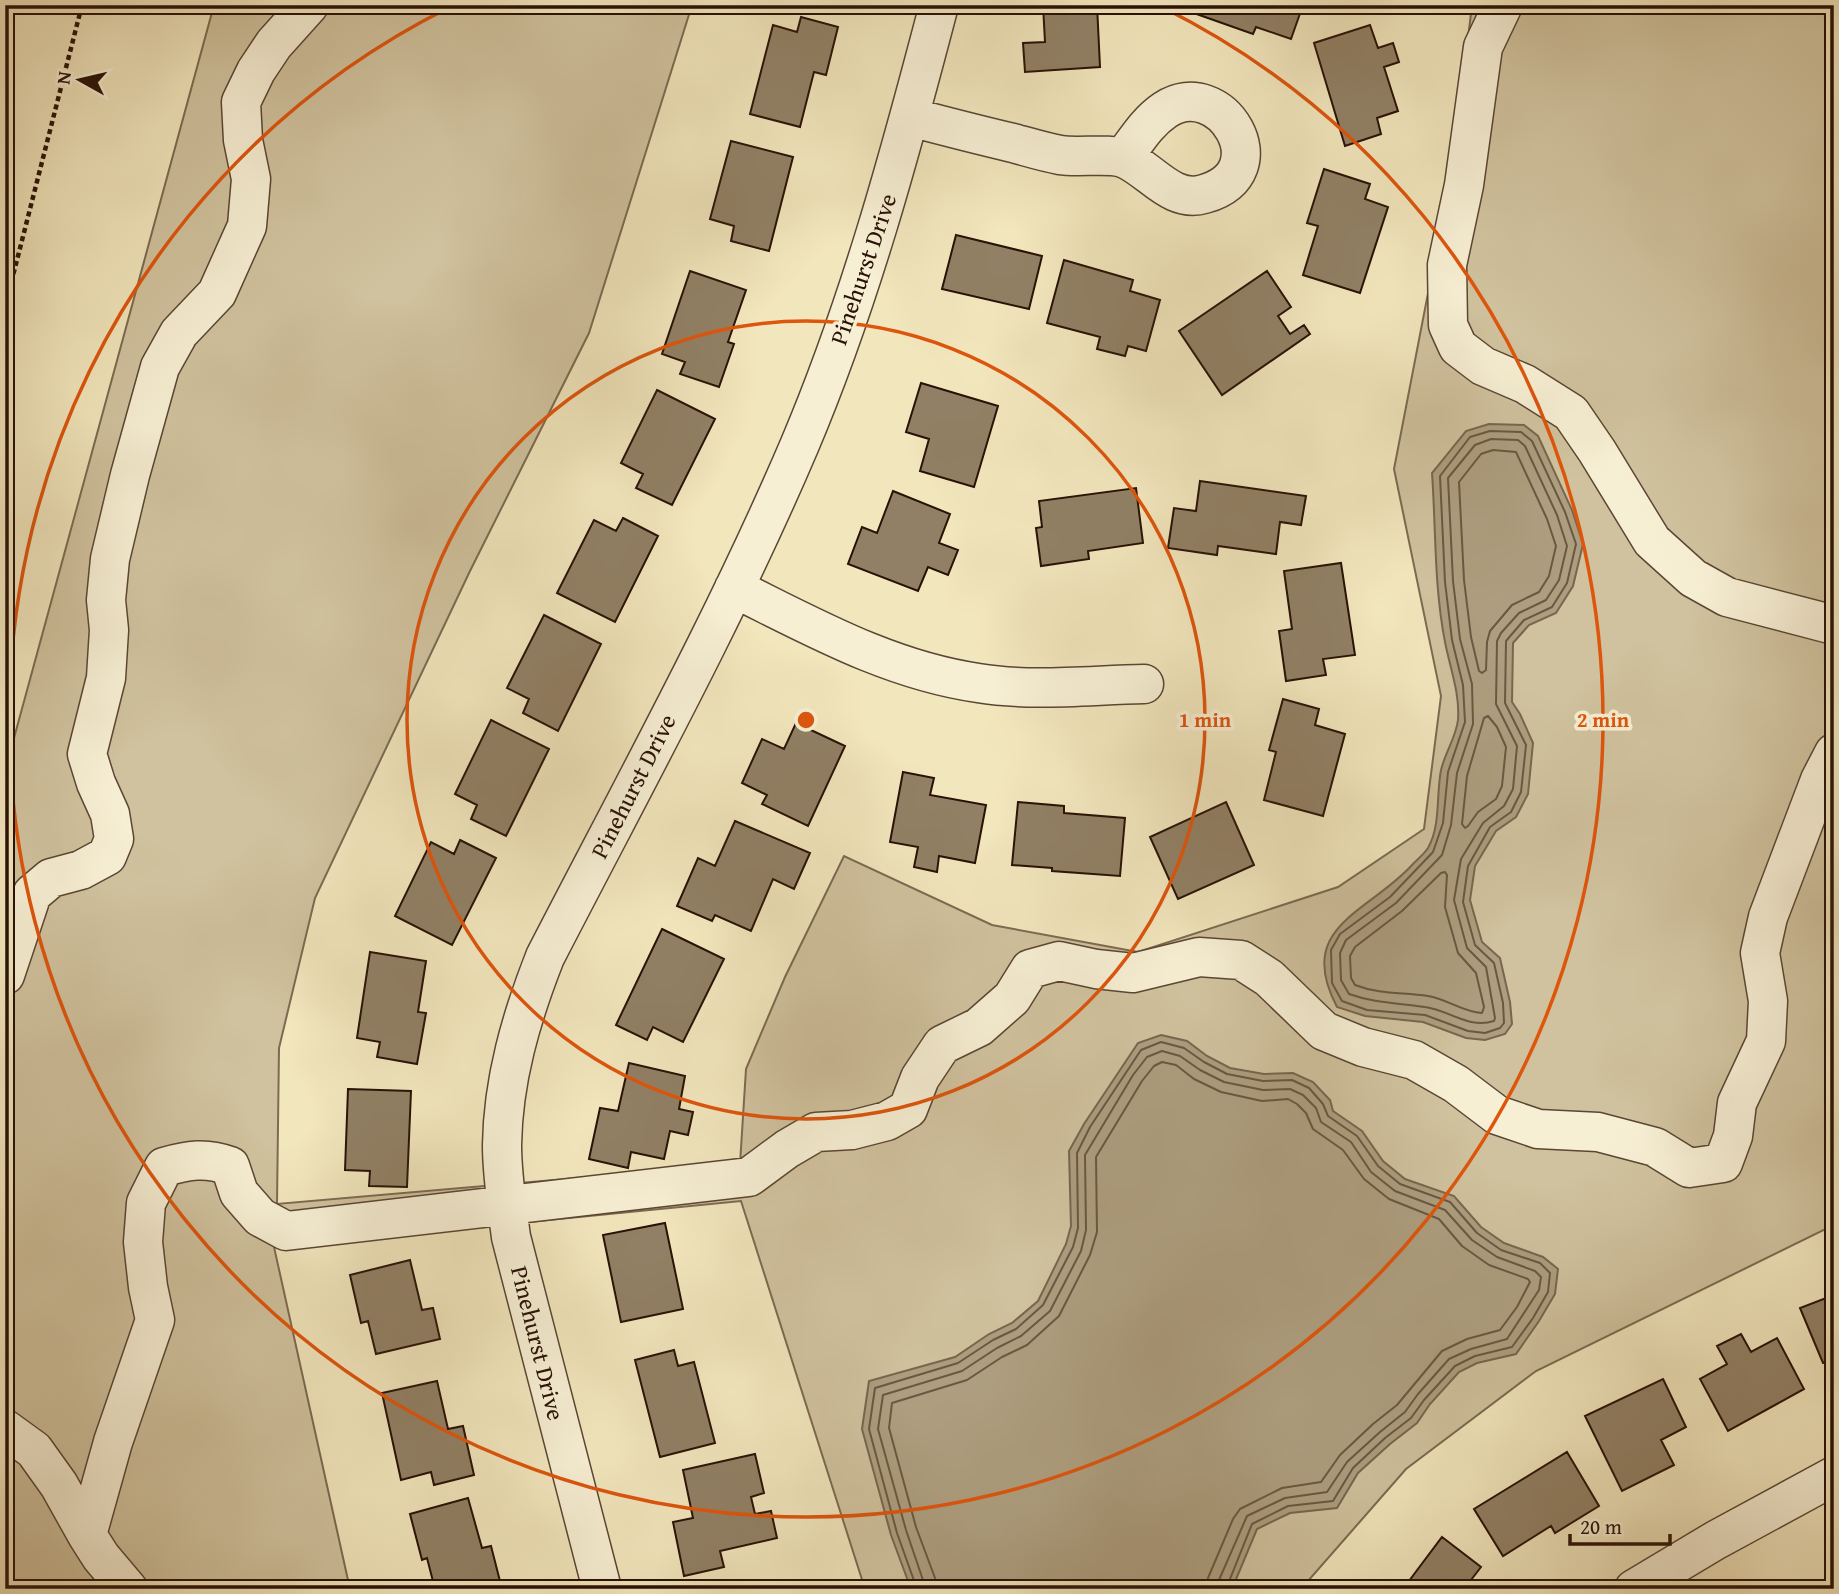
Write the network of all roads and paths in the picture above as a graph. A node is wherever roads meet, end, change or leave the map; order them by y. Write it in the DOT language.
graph roads {
  1 [pos="82,5"];
  2 [pos="309,5"];
  3 [pos="939,5"];
  4 [pos="1503,5"];
  5 [pos="909,117"];
  6 [pos="1123,158"];
  7 [pos="5,307"];
  8 [pos="734,588"];
  9 [pos="1834,625"];
  10 [pos="1144,684"];
  11 [pos="1834,754"];
  12 [pos="5,975"];
  13 [pos="507,1206"];
  14 [pos="5,1429"];
  15 [pos="1834,1476"];
  16 [pos="87,1535"];
  17 [pos="128,1589"];
  18 [pos="602,1589"];
  19 [pos="1634,1589"];
  1 -- 7 [label="path"];
  2 -- 12 [label="street"];
  3 -- 5 [label="street, Pinehurst Drive"];
  4 -- 9 [label="street"];
  5 -- 6 [label="street"];
  5 -- 8 [label="street, Pinehurst Drive"];
  8 -- 10 [label="street"];
  8 -- 13 [label="street, Pinehurst Drive"];
  11 -- 13 [label="street"];
  13 -- 16 [label="street"];
  13 -- 18 [label="street, Pinehurst Drive"];
  14 -- 16 [label="street"];
  15 -- 19 [label="street"];
  16 -- 17 [label="street"];
}
